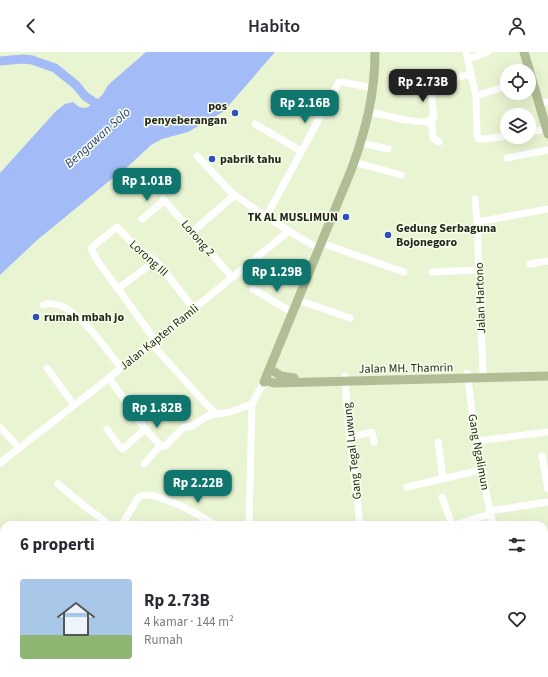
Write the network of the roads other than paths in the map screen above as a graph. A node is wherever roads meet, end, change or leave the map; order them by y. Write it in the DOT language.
graph roads {
  1 [pos="375,52"];
  2 [pos="488,52"];
  3 [pos="524,52"];
  4 [pos="467,55"];
  5 [pos="527,64"];
  6 [pos="470,74"];
  7 [pos="374,88"];
  8 [pos="500,88"];
  9 [pos="536,88"];
  10 [pos="476,96"];
  11 [pos="544,102"];
  12 [pos="370,112"];
  13 [pos="431,122"];
  14 [pos="255,124"];
  15 [pos="536,132"];
  16 [pos="547,132"];
  17 [pos="500,137"];
  18 [pos="439,142"];
  19 [pos="361,143"];
  20 [pos="388,149"];
  21 [pos="548,150"];
  22 [pos="301,151"];
  23 [pos="198,156"];
  24 [pos="508,158"];
  25 [pos="354,162"];
  26 [pos="401,175"];
  27 [pos="235,195"];
  28 [pos="475,199"];
  29 [pos="548,209"];
  30 [pos="266,217"];
  31 [pos="142,219"];
  32 [pos="477,222"];
  33 [pos="289,231"];
  34 [pos="192,232"];
  35 [pos="320,246"];
  36 [pos="156,261"];
  37 [pos="548,261"];
  38 [pos="530,264"];
  39 [pos="280,269"];
  40 [pos="480,270"];
  41 [pos="404,272"];
  42 [pos="432,272"];
  43 [pos="232,277"];
  44 [pos="305,282"];
  45 [pos="117,289"];
  46 [pos="253,289"];
  47 [pos="298,300"];
  48 [pos="43,305"];
  49 [pos="193,308"];
  50 [pos="292,313"];
  51 [pos="350,318"];
  52 [pos="153,342"];
  53 [pos="47,368"];
  54 [pos="121,368"];
  55 [pos="270,369"];
  56 [pos="548,372"];
  57 [pos="483,373"];
  58 [pos="467,376"];
  59 [pos="548,376"];
  60 [pos="109,378"];
  61 [pos="279,379"];
  62 [pos="345,379"];
  63 [pos="264,381"];
  64 [pos="74,405"];
  65 [pos="251,409"];
  66 [pos="217,414"];
  67 [pos="0,427"];
  68 [pos="107,429"];
  69 [pos="145,430"];
  70 [pos="548,432"];
  71 [pos="350,437"];
  72 [pos="476,441"];
  73 [pos="374,442"];
  74 [pos="438,442"];
  75 [pos="160,446"];
  76 [pos="19,448"];
  77 [pos="542,456"];
  78 [pos="0,463"];
  79 [pos="144,464"];
  80 [pos="481,470"];
  81 [pos="443,478"];
  82 [pos="58,484"];
  83 [pos="407,486"];
  84 [pos="548,489"];
  85 [pos="442,497"];
  86 [pos="548,502"];
  87 [pos="490,513"];
  88 [pos="104,521"];
  89 [pos="124,521"];
  90 [pos="207,521"];
  91 [pos="249,521"];
  92 [pos="360,521"];
  93 [pos="451,521"];
  94 [pos="465,521"];
  95 [pos="492,521"];
  1 -- 7 [label="main road"];
  2 -- 4 [label="street"];
  3 -- 5 [label="main road"];
  4 -- 6 [label="street"];
  6 -- 10 [label="street"];
  6 -- 13 [label="street"];
  7 -- 12 [label="main road"];
  7 -- 22 [label="street"];
  8 -- 10 [label="street"];
  9 -- 11 [label="main road"];
  10 -- 17 [label="street"];
  11 -- 16 [label="main road"];
  12 -- 13 [label="street"];
  12 -- 19 [label="main road"];
  13 -- 18 [label="street"];
  14 -- 22 [label="street"];
  15 -- 16 [label="street"];
  19 -- 20 [label="street"];
  19 -- 25 [label="main road"];
  21 -- 24 [label="street"];
  22 -- 30 [label="street"];
  23 -- 27 [label="street"];
  25 -- 26 [label="street"];
  25 -- 35 [label="main road"];
  27 -- 30 [label="street"];
  27 -- 34 [label="street"];
  28 -- 32 [label="street, Jalan Hartono"];
  29 -- 32 [label="street"];
  30 -- 33 [label="street"];
  31 -- 34 [label="street, Lorong 2"];
  32 -- 40 [label="street, Jalan Hartono"];
  33 -- 35 [label="street"];
  33 -- 43 [label="street, Jalan Kapten Ramli"];
  34 -- 43 [label="street, Lorong 2"];
  35 -- 41 [label="street"];
  35 -- 44 [label="main road"];
  36 -- 45 [label="street"];
  36 -- 45 [label="street, Lorong III"];
  36 -- 49 [label="street, Lorong III"];
  37 -- 38 [label="street"];
  39 -- 44 [label="street"];
  40 -- 42 [label="street"];
  40 -- 57 [label="street, Jalan Hartono"];
  43 -- 49 [label="street, Jalan Kapten Ramli"];
  44 -- 47 [label="main road"];
  45 -- 52 [label="street"];
  46 -- 50 [label="street"];
  47 -- 50 [label="main road"];
  47 -- 51 [label="street"];
  48 -- 54 [label="street"];
  49 -- 52 [label="street, Jalan Kapten Ramli"];
  50 -- 55 [label="main road"];
  52 -- 54 [label="street, Jalan Kapten Ramli"];
  52 -- 66 [label="street"];
  53 -- 64 [label="street"];
  54 -- 60 [label="street, Jalan Kapten Ramli"];
  55 -- 61 [label="main road, Jalan MH. Thamrin"];
  55 -- 63 [label="main road"];
  56 -- 57 [label="main road, Jalan MH. Thamrin"];
  57 -- 58 [label="main road, Jalan MH. Thamrin"];
  58 -- 59 [label="main road, Jalan MH. Thamrin"];
  58 -- 62 [label="main road, Jalan MH. Thamrin"];
  58 -- 72 [label="street, Gang Ngalimun"];
  60 -- 64 [label="street, Jalan Kapten Ramli"];
  60 -- 69 [label="street"];
  61 -- 62 [label="main road, Jalan MH. Thamrin"];
  61 -- 63 [label="main road, Jalan MH. Thamrin"];
  62 -- 71 [label="street, Gang Tegal Luwung"];
  63 -- 65 [label="street"];
  64 -- 76 [label="street, Jalan Kapten Ramli"];
  65 -- 66 [label="street"];
  65 -- 91 [label="street"];
  66 -- 75 [label="street"];
  67 -- 76 [label="street"];
  68 -- 69 [label="street"];
  69 -- 75 [label="street"];
  70 -- 72 [label="street"];
  71 -- 73 [label="street"];
  71 -- 92 [label="street, Gang Tegal Luwung"];
  72 -- 80 [label="street, Gang Ngalimun"];
  74 -- 81 [label="street"];
  75 -- 79 [label="street"];
  76 -- 78 [label="street, Jalan Kapten Ramli"];
  77 -- 84 [label="street"];
  80 -- 81 [label="street"];
  80 -- 87 [label="street, Gang Ngalimun"];
  81 -- 83 [label="street"];
  82 -- 88 [label="street"];
  85 -- 93 [label="street"];
  86 -- 87 [label="street"];
  87 -- 94 [label="street"];
  87 -- 95 [label="street, Gang Ngalimun"];
  89 -- 90 [label="street"];
}
